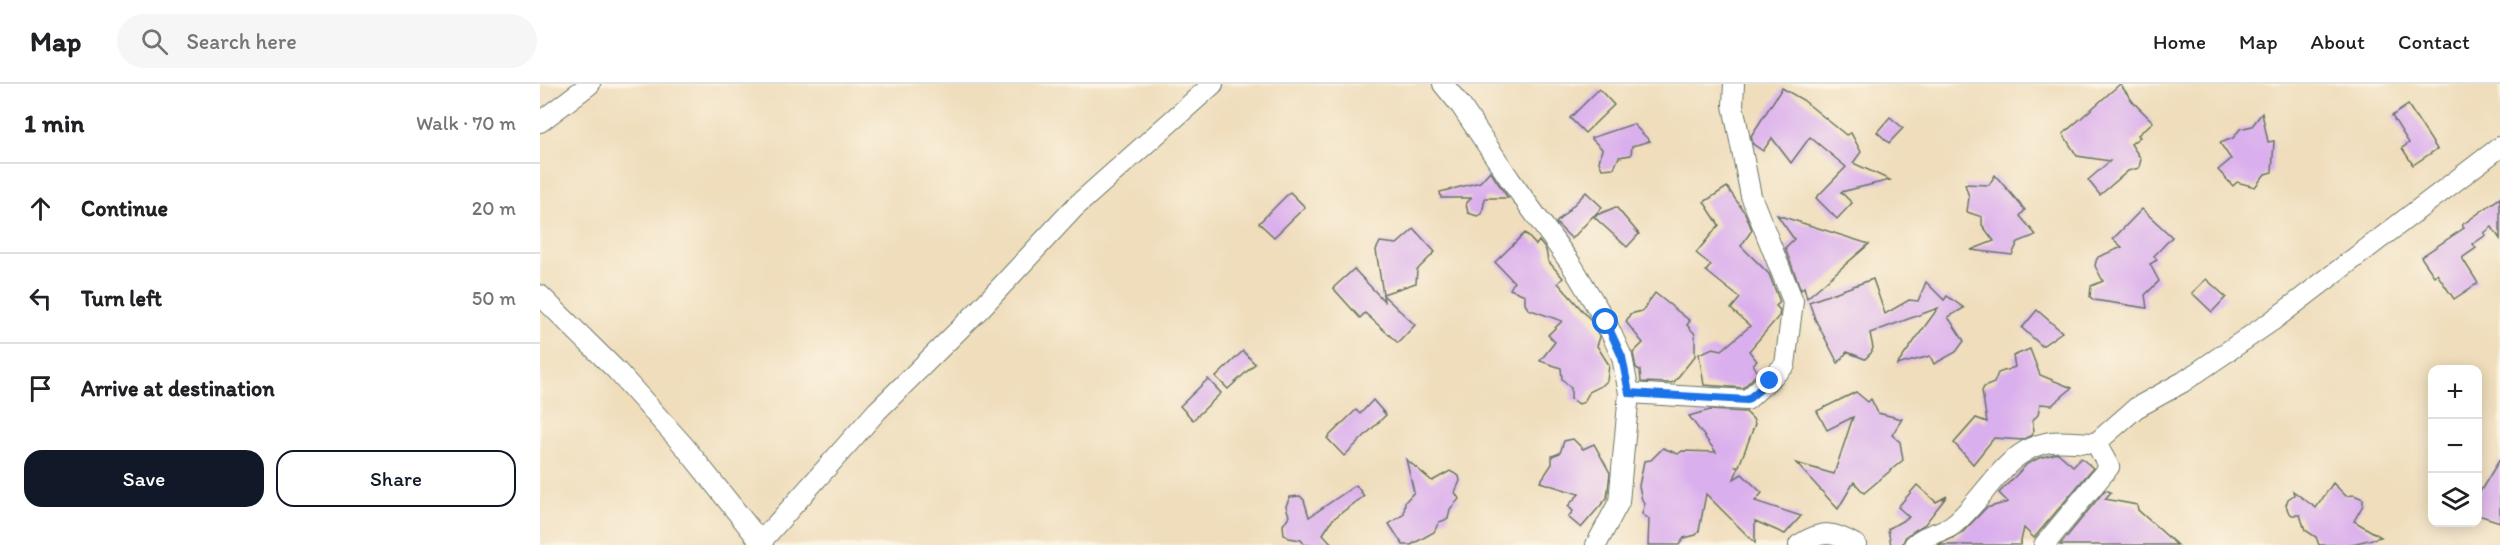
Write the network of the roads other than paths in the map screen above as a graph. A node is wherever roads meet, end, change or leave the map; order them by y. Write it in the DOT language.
graph roads {
  1 [pos="590,84"];
  2 [pos="1213,84"];
  3 [pos="1443,84"];
  4 [pos="1734,84"];
  5 [pos="540,122"];
  6 [pos="2500,147"];
  7 [pos="540,295"];
  8 [pos="1629,393"];
  9 [pos="2096,444"];
  10 [pos="761,544"];
  11 [pos="1596,545"];
  12 [pos="1799,545"];
  13 [pos="1856,545"];
  14 [pos="1914,545"];
  15 [pos="2044,545"];
  1 -- 5 [label="street"];
  2 -- 10 [label="street"];
  3 -- 8 [label="street"];
  4 -- 8 [label="street"];
  6 -- 9 [label="street"];
  7 -- 10 [label="street"];
  8 -- 11 [label="street"];
  9 -- 14 [label="street"];
  9 -- 15 [label="street"];
  12 -- 13 [label="street"];
}
